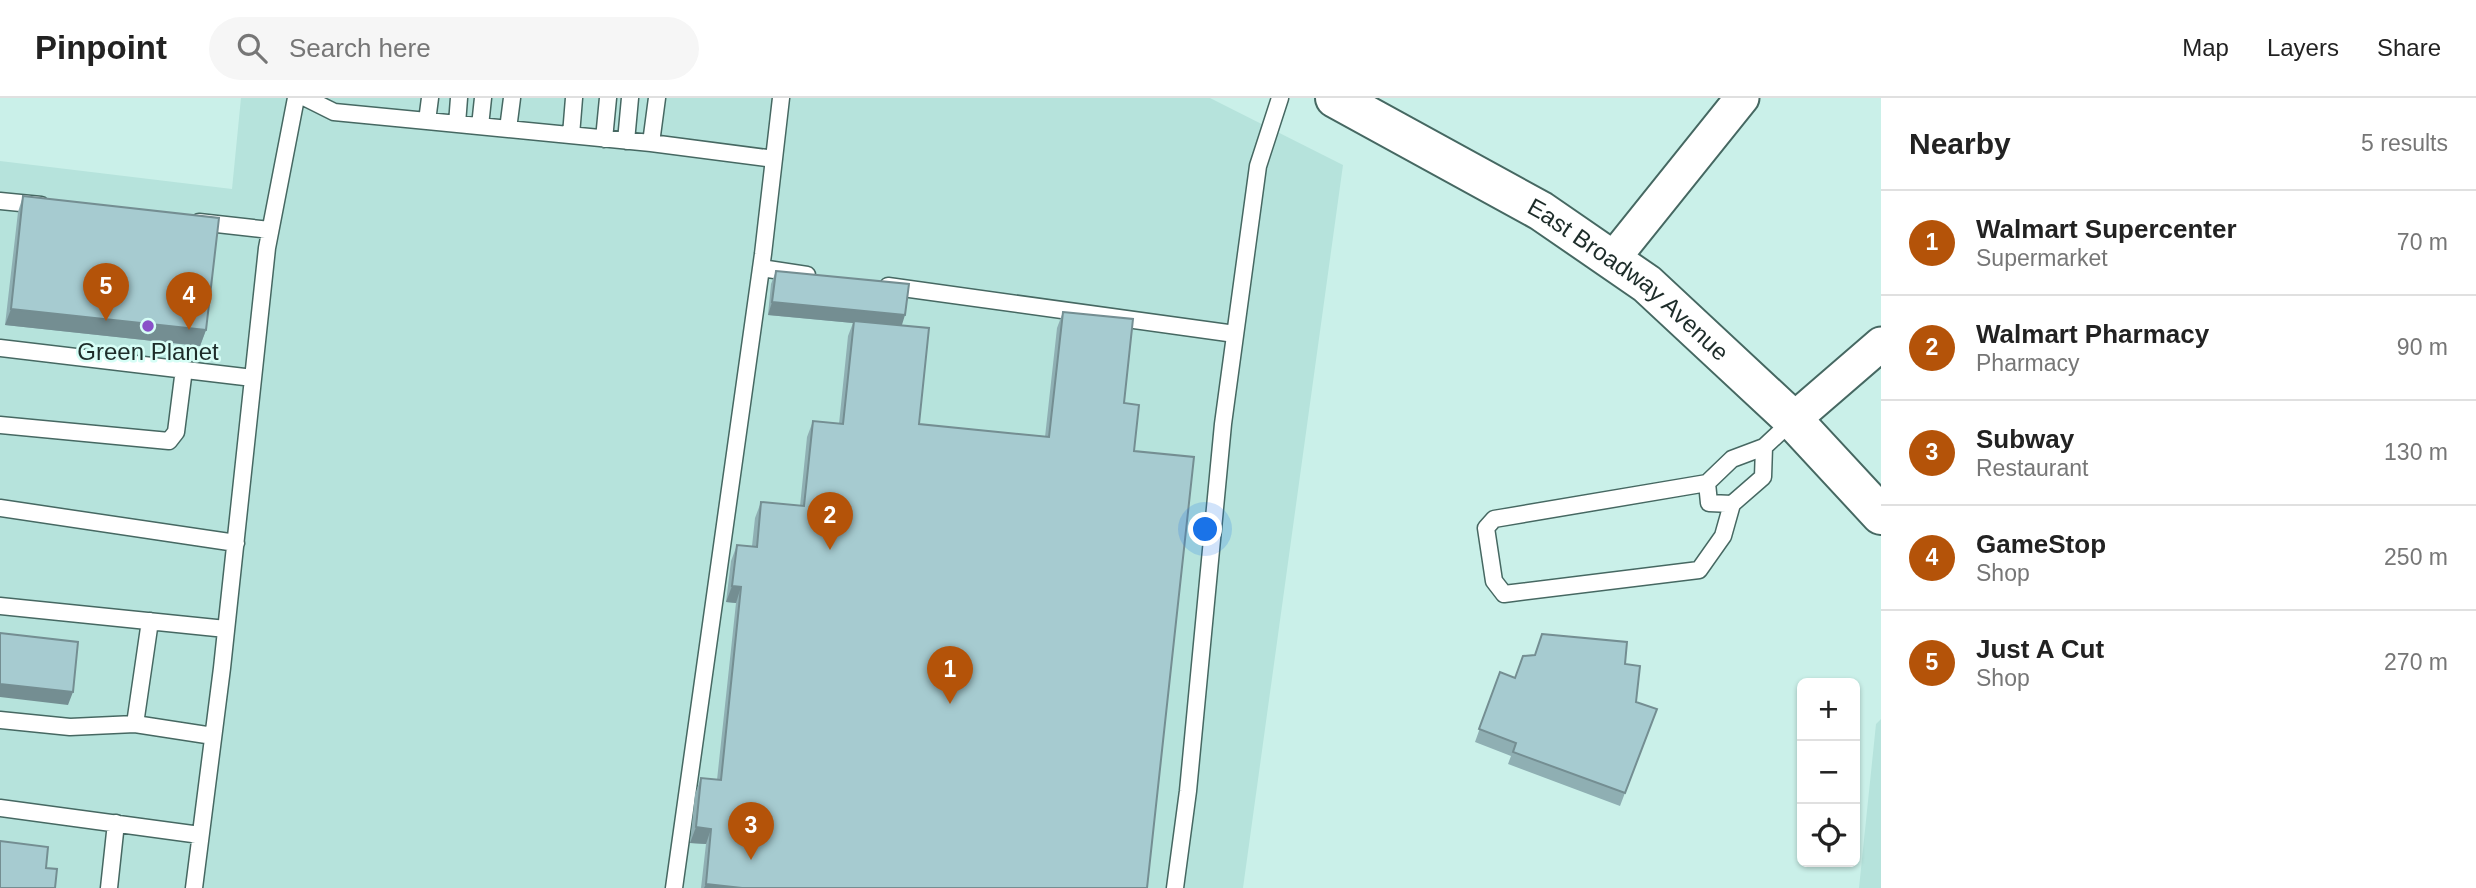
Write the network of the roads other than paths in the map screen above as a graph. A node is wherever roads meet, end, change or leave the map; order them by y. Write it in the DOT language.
graph roads {
  1 [pos="296,98"];
  2 [pos="306,98"];
  3 [pos="430,98"];
  4 [pos="459,98"];
  5 [pos="483,98"];
  6 [pos="512,98"];
  7 [pos="574,98"];
  8 [pos="608,98"];
  9 [pos="630,98"];
  10 [pos="657,98"];
  11 [pos="781,98"];
  12 [pos="1280,98"];
  13 [pos="1335,98"];
  14 [pos="1742,98"];
  15 [pos="426,121"];
  16 [pos="457,124"];
  17 [pos="481,126"];
  18 [pos="508,129"];
  19 [pos="570,135"];
  20 [pos="604,139"];
  21 [pos="626,141"];
  22 [pos="651,143"];
  23 [pos="774,159"];
  24 [pos="0,201"];
  25 [pos="56,206"];
  26 [pos="176,219"];
  27 [pos="270,230"];
  28 [pos="1612,260"];
  29 [pos="761,268"];
  30 [pos="828,278"];
  31 [pos="869,284"];
  32 [pos="1235,334"];
  33 [pos="1881,344"];
  34 [pos="0,348"];
  35 [pos="184,369"];
  36 [pos="253,378"];
  37 [pos="1793,420"];
  38 [pos="0,425"];
  39 [pos="1764,447"];
  40 [pos="1707,483"];
  41 [pos="1732,504"];
  42 [pos="0,508"];
  43 [pos="1881,515"];
  44 [pos="236,542"];
  45 [pos="0,606"];
  46 [pos="150,621"];
  47 [pos="226,629"];
  48 [pos="0,720"];
  49 [pos="135,724"];
  50 [pos="213,736"];
  51 [pos="0,808"];
  52 [pos="116,823"];
  53 [pos="200,835"];
  54 [pos="109,888"];
  55 [pos="194,888"];
  56 [pos="674,888"];
  57 [pos="1175,888"];
  1 -- 27 [label="lane"];
  2 -- 15 [label="lane"];
  3 -- 15 [label="lane"];
  4 -- 16 [label="lane"];
  5 -- 17 [label="lane"];
  6 -- 18 [label="lane"];
  7 -- 19 [label="lane"];
  8 -- 20 [label="lane"];
  9 -- 21 [label="lane"];
  10 -- 22 [label="lane"];
  11 -- 23 [label="lane"];
  12 -- 32 [label="lane"];
  13 -- 28 [label="street, East Broadway Avenue"];
  14 -- 28 [label="street"];
  15 -- 16 [label="lane"];
  16 -- 17 [label="lane"];
  17 -- 18 [label="lane"];
  18 -- 19 [label="lane"];
  19 -- 20 [label="lane"];
  20 -- 21 [label="lane"];
  21 -- 22 [label="lane"];
  22 -- 23 [label="lane"];
  23 -- 29 [label="lane"];
  24 -- 25 [label="lane"];
  26 -- 27 [label="lane"];
  27 -- 36 [label="lane"];
  28 -- 37 [label="street, East Broadway Avenue"];
  29 -- 30 [label="lane"];
  29 -- 56 [label="lane"];
  31 -- 32 [label="lane"];
  32 -- 57 [label="lane"];
  33 -- 37 [label="street"];
  34 -- 35 [label="lane"];
  35 -- 36 [label="lane"];
  35 -- 38 [label="lane"];
  36 -- 44 [label="lane"];
  37 -- 39 [label="lane"];
  37 -- 43 [label="street, East Broadway Avenue"];
  39 -- 40 [label="lane"];
  39 -- 41 [label="lane"];
  40 -- 41 [label="lane"];
  40 -- 41 [label="lane"];
  42 -- 44 [label="lane"];
  44 -- 47 [label="lane"];
  45 -- 46 [label="lane"];
  46 -- 47 [label="lane"];
  46 -- 49 [label="lane"];
  47 -- 50 [label="lane"];
  48 -- 49 [label="lane"];
  49 -- 50 [label="lane"];
  50 -- 53 [label="lane"];
  51 -- 52 [label="lane"];
  52 -- 53 [label="lane"];
  52 -- 54 [label="lane"];
  53 -- 55 [label="lane"];
}
